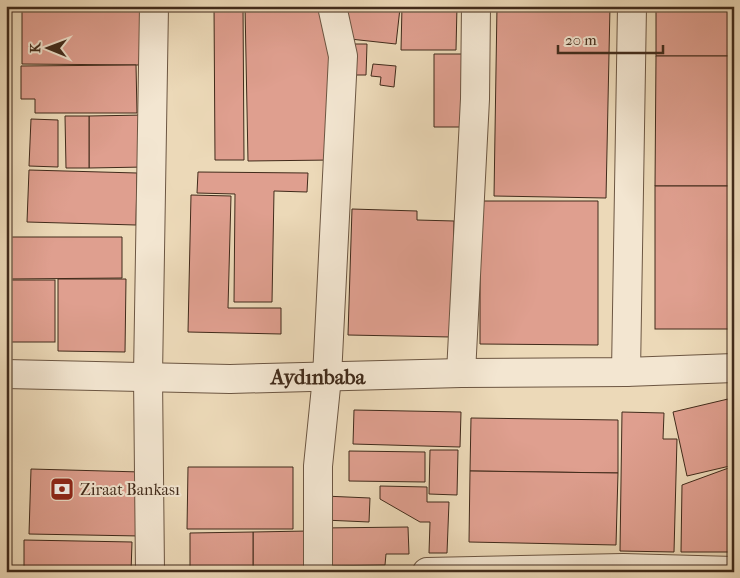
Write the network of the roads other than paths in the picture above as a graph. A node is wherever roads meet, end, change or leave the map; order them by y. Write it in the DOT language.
graph roads {
  1 [pos="154,6"];
  2 [pos="332,6"];
  3 [pos="476,6"];
  4 [pos="632,6"];
  5 [pos="734,368"];
  6 [pos="626,372"];
  7 [pos="461,373"];
  8 [pos="6,374"];
  9 [pos="148,376"];
  10 [pos="327,377"];
  11 [pos="624,570"];
  12 [pos="468,571"];
  13 [pos="734,571"];
  14 [pos="150,572"];
  15 [pos="318,572"];
  16 [pos="427,572"];
  1 -- 9 [label="street"];
  2 -- 10 [label="street"];
  3 -- 7 [label="street"];
  4 -- 6 [label="street"];
  5 -- 6 [label="street"];
  6 -- 7 [label="street"];
  7 -- 10 [label="street"];
  8 -- 9 [label="street"];
  9 -- 10 [label="street"];
  9 -- 14 [label="street"];
  10 -- 15 [label="street"];
  11 -- 12 [label="street"];
  11 -- 13 [label="street"];
  12 -- 16 [label="street"];
}
